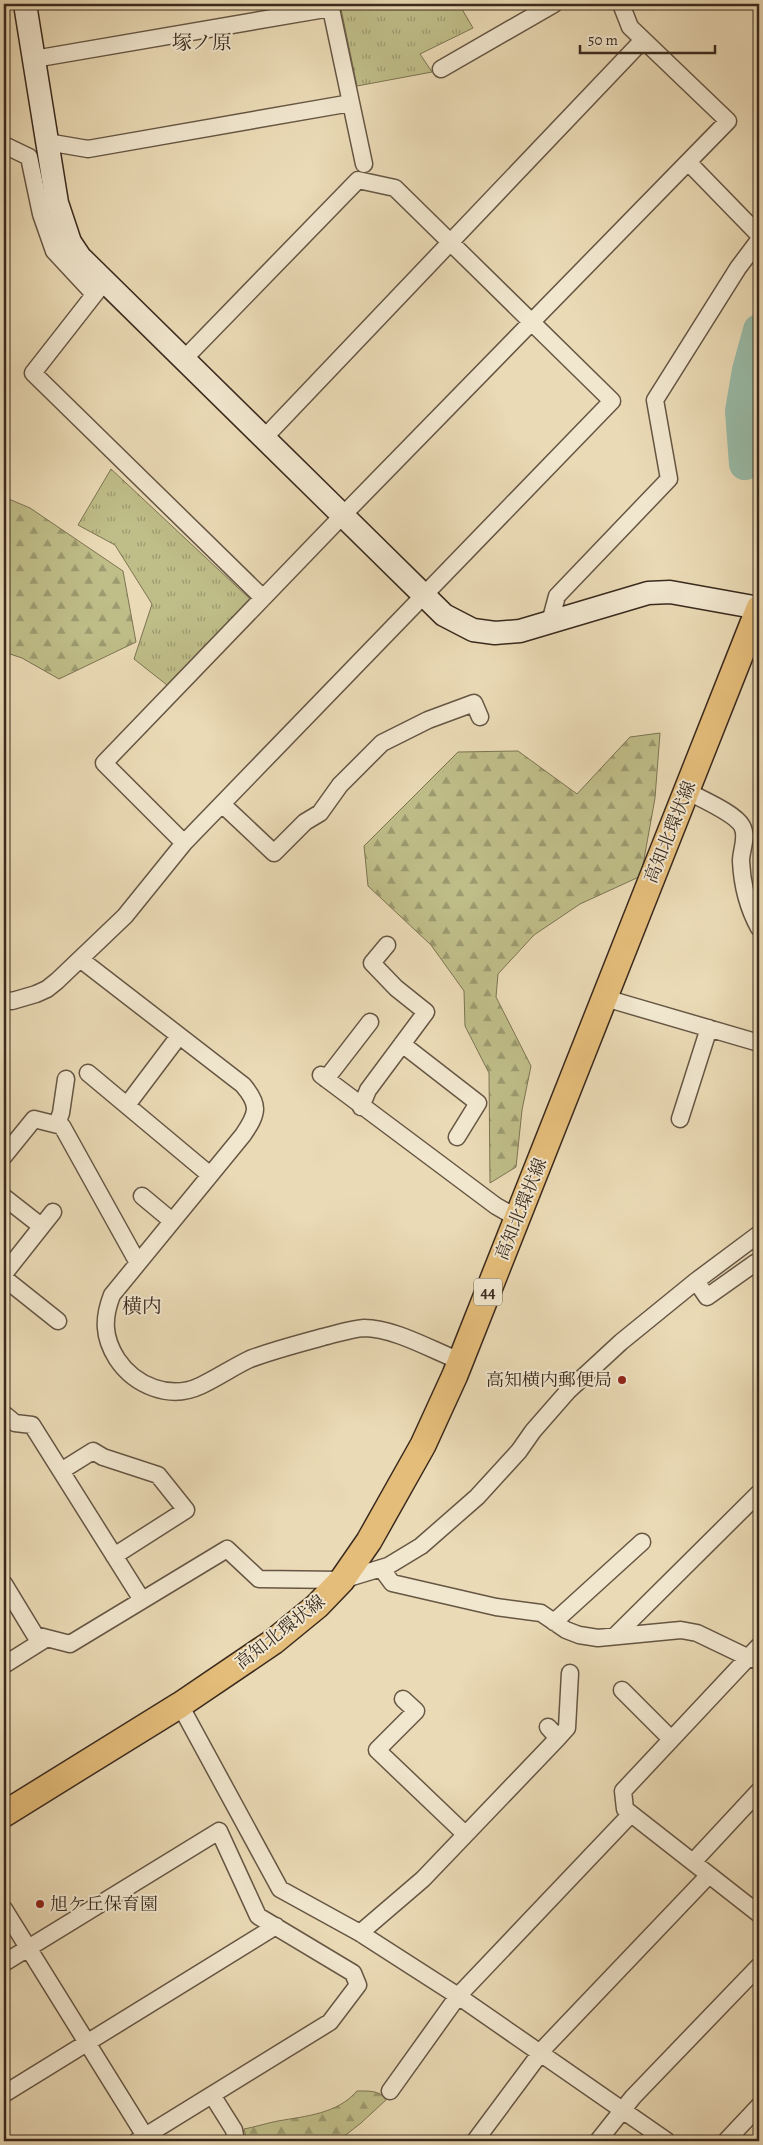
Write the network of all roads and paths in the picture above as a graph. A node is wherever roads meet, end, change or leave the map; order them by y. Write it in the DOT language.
graph roads {
  1 [pos="25,4"];
  2 [pos="554,4"];
  3 [pos="621,4"];
  4 [pos="331,6"];
  5 [pos="643,40"];
  6 [pos="34,59"];
  7 [pos="441,69"];
  8 [pos="351,103"];
  9 [pos="47,142"];
  10 [pos="4,145"];
  11 [pos="688,162"];
  12 [pos="364,164"];
  13 [pos="759,235"];
  14 [pos="759,240"];
  15 [pos="450,242"];
  16 [pos="99,287"];
  17 [pos="532,322"];
  18 [pos="184,359"];
  19 [pos="264,438"];
  20 [pos="343,515"];
  21 [pos="424,596"];
  22 [pos="263,598"];
  23 [pos="759,608"];
  24 [pos="550,622"];
  25 [pos="480,717"];
  26 [pos="687,791"];
  27 [pos="222,804"];
  28 [pos="184,843"];
  29 [pos="759,928"];
  30 [pos="387,945"];
  31 [pos="80,959"];
  32 [pos="605,998"];
  33 [pos="4,1000"];
  34 [pos="370,1022"];
  35 [pos="709,1028"];
  36 [pos="179,1036"];
  37 [pos="759,1043"];
  38 [pos="402,1044"];
  39 [pos="88,1073"];
  40 [pos="66,1079"];
  41 [pos="127,1105"];
  42 [pos="361,1107"];
  43 [pos="680,1119"];
  44 [pos="57,1124"];
  45 [pos="457,1137"];
  46 [pos="4,1156"];
  47 [pos="210,1175"];
  48 [pos="142,1196"];
  49 [pos="4,1197"];
  50 [pos="53,1212"];
  51 [pos="517,1218"];
  52 [pos="172,1221"];
  53 [pos="41,1226"];
  54 [pos="759,1234"];
  55 [pos="138,1263"];
  56 [pos="759,1266"];
  57 [pos="4,1274"];
  58 [pos="4,1278"];
  59 [pos="696,1281"];
  60 [pos="58,1321"];
  61 [pos="460,1361"];
  62 [pos="4,1414"];
  63 [pos="61,1471"];
  64 [pos="759,1493"];
  65 [pos="642,1542"];
  66 [pos="114,1556"];
  67 [pos="380,1568"];
  68 [pos="342,1580"];
  69 [pos="4,1584"];
  70 [pos="142,1600"];
  71 [pos="554,1622"];
  72 [pos="615,1636"];
  73 [pos="47,1638"];
  74 [pos="759,1646"];
  75 [pos="753,1659"];
  76 [pos="4,1664"];
  77 [pos="570,1673"];
  78 [pos="622,1690"];
  79 [pos="403,1698"];
  80 [pos="180,1705"];
  81 [pos="672,1739"];
  82 [pos="759,1791"];
  83 [pos="4,1814"];
  84 [pos="631,1814"];
  85 [pos="465,1834"];
  86 [pos="693,1862"];
  87 [pos="709,1875"];
  88 [pos="4,1909"];
  89 [pos="759,1914"];
  90 [pos="276,1926"];
  91 [pos="360,1933"];
  92 [pos="28,1948"];
  93 [pos="4,1963"];
  94 [pos="759,1966"];
  95 [pos="458,1996"];
  96 [pos="87,2043"];
  97 [pos="541,2054"];
  98 [pos="390,2091"];
  99 [pos="4,2094"];
  100 [pos="212,2095"];
  101 [pos="759,2106"];
  102 [pos="622,2110"];
  103 [pos="141,2139"];
  104 [pos="236,2141"];
  105 [pos="475,2141"];
  106 [pos="598,2141"];
  107 [pos="667,2141"];
  108 [pos="726,2141"];
  1 -- 6 [label="street"];
  2 -- 7 [label="street"];
  3 -- 5 [label="street"];
  4 -- 6 [label="street"];
  4 -- 8 [label="street"];
  5 -- 11 [label="street"];
  5 -- 15 [label="street"];
  6 -- 9 [label="street"];
  8 -- 9 [label="street"];
  8 -- 12 [label="street"];
  9 -- 16 [label="street"];
  10 -- 16 [label="street"];
  11 -- 13 [label="street"];
  11 -- 17 [label="street"];
  14 -- 24 [label="street"];
  15 -- 17 [label="street"];
  15 -- 18 [label="street"];
  15 -- 19 [label="street"];
  16 -- 18 [label="street"];
  16 -- 22 [label="street"];
  17 -- 20 [label="street"];
  17 -- 21 [label="street"];
  18 -- 19 [label="street"];
  19 -- 20 [label="street"];
  20 -- 21 [label="street"];
  20 -- 22 [label="street"];
  21 -- 24 [label="street"];
  21 -- 27 [label="street"];
  22 -- 28 [label="street"];
  23 -- 24 [label="street"];
  23 -- 26 [label="main road, 高知北環状線 / 44"];
  25 -- 27 [label="street"];
  26 -- 29 [label="street"];
  26 -- 32 [label="main road, 高知北環状線 / 44"];
  27 -- 28 [label="street"];
  28 -- 31 [label="street"];
  30 -- 38 [label="street"];
  31 -- 33 [label="street"];
  31 -- 36 [label="street"];
  32 -- 35 [label="street"];
  32 -- 51 [label="main road, 高知北環状線 / 44"];
  34 -- 42 [label="street"];
  35 -- 37 [label="street"];
  35 -- 43 [label="street"];
  36 -- 41 [label="street"];
  36 -- 47 [label="street"];
  38 -- 42 [label="street"];
  38 -- 45 [label="street"];
  39 -- 41 [label="street"];
  40 -- 44 [label="street"];
  41 -- 47 [label="street"];
  42 -- 51 [label="street"];
  44 -- 46 [label="street"];
  44 -- 55 [label="street"];
  47 -- 52 [label="street"];
  48 -- 52 [label="street"];
  49 -- 53 [label="street"];
  50 -- 53 [label="street"];
  51 -- 61 [label="main road, 高知北環状線 / 44"];
  52 -- 55 [label="street"];
  53 -- 57 [label="street"];
  54 -- 59 [label="street"];
  55 -- 61 [label="street"];
  56 -- 59 [label="street"];
  58 -- 60 [label="street"];
  59 -- 67 [label="street"];
  61 -- 68 [label="main road, 高知北環状線 / 44"];
  62 -- 63 [label="street"];
  63 -- 66 [label="street"];
  63 -- 66 [label="street"];
  64 -- 72 [label="street"];
  65 -- 71 [label="street"];
  66 -- 70 [label="street"];
  67 -- 68 [label="street"];
  67 -- 71 [label="street"];
  68 -- 70 [label="street"];
  68 -- 80 [label="main road, 高知北環状線 / 44"];
  69 -- 73 [label="street"];
  70 -- 73 [label="street"];
  71 -- 72 [label="street"];
  72 -- 75 [label="street"];
  73 -- 76 [label="street"];
  74 -- 75 [label="street"];
  75 -- 81 [label="street"];
  77 -- 85 [label="street"];
  78 -- 81 [label="street"];
  79 -- 85 [label="street"];
  80 -- 83 [label="main road, 高知北環状線 / 44"];
  80 -- 91 [label="street"];
  81 -- 84 [label="street"];
  82 -- 86 [label="street"];
  84 -- 86 [label="street"];
  84 -- 95 [label="street"];
  85 -- 91 [label="street"];
  86 -- 87 [label="street"];
  87 -- 89 [label="street"];
  87 -- 97 [label="street"];
  88 -- 92 [label="street"];
  90 -- 92 [label="street"];
  90 -- 96 [label="street"];
  90 -- 100 [label="street"];
  91 -- 95 [label="street"];
  92 -- 93 [label="street"];
  92 -- 96 [label="street"];
  94 -- 102 [label="street"];
  95 -- 97 [label="street"];
  95 -- 98 [label="street"];
  96 -- 99 [label="street"];
  96 -- 103 [label="street"];
  97 -- 102 [label="street"];
  97 -- 105 [label="street"];
  100 -- 103 [label="street"];
  100 -- 104 [label="street"];
  101 -- 108 [label="street"];
  102 -- 106 [label="street"];
  102 -- 107 [label="street"];
}
